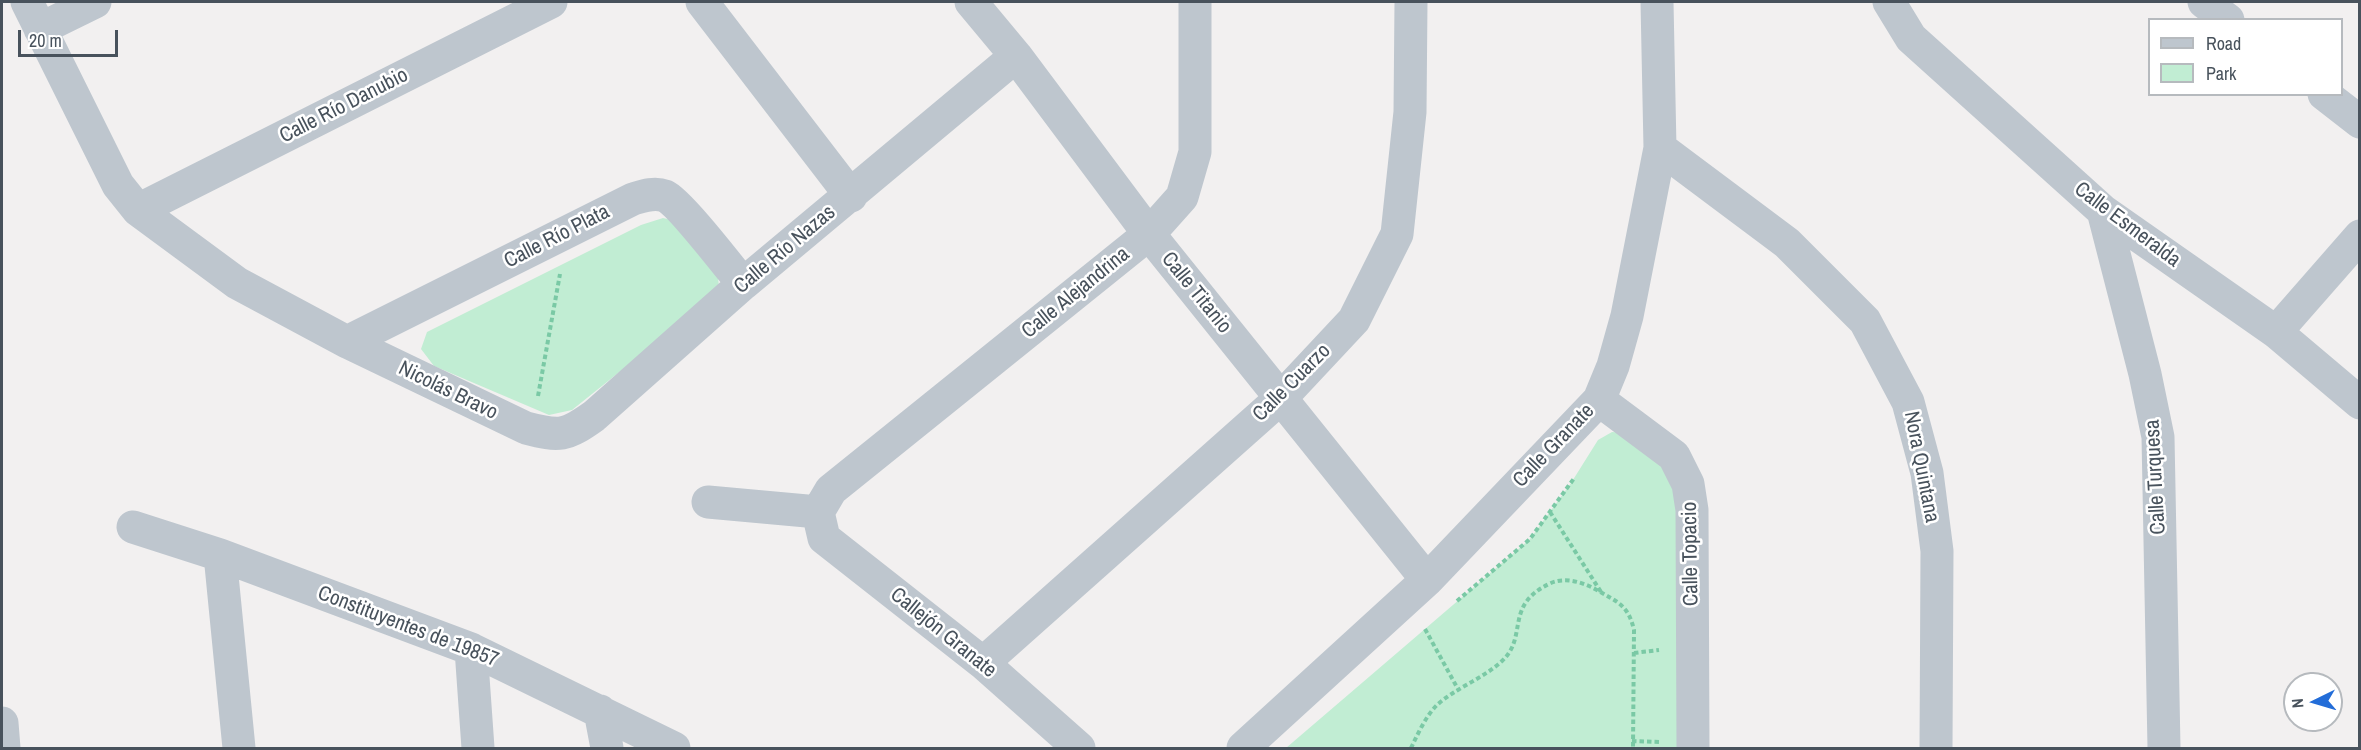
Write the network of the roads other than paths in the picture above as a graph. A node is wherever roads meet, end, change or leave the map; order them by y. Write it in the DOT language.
graph roads {
  1 [pos="95,2"];
  2 [pos="550,2"];
  3 [pos="702,2"];
  4 [pos="1195,2"];
  5 [pos="1411,2"];
  6 [pos="1657,2"];
  7 [pos="1889,2"];
  8 [pos="2204,2"];
  9 [pos="981,8"];
  10 [pos="33,15"];
  11 [pos="2225,18"];
  12 [pos="1016,57"];
  13 [pos="2327,96"];
  14 [pos="2360,122"];
  15 [pos="1660,148"];
  16 [pos="851,196"];
  17 [pos="138,210"];
  18 [pos="2103,212"];
  19 [pos="1149,234"];
  20 [pos="2360,236"];
  21 [pos="743,284"];
  22 [pos="2276,332"];
  23 [pos="347,342"];
  24 [pos="1281,398"];
  25 [pos="1599,400"];
  26 [pos="2360,403"];
  27 [pos="551,435"];
  28 [pos="708,502"];
  29 [pos="818,512"];
  30 [pos="133,527"];
  31 [pos="220,555"];
  32 [pos="1427,580"];
  33 [pos="471,649"];
  34 [pos="983,663"];
  35 [pos="600,711"];
  36 [pos="2,723"];
  37 [pos="4,748"];
  38 [pos="239,748"];
  39 [pos="478,748"];
  40 [pos="607,748"];
  41 [pos="674,748"];
  42 [pos="1079,748"];
  43 [pos="1242,748"];
  44 [pos="1693,748"];
  45 [pos="1936,748"];
  46 [pos="2163,748"];
  1 -- 10 [label="street"];
  2 -- 17 [label="street, Calle Río Danubio"];
  3 -- 16 [label="street"];
  4 -- 19 [label="street, Calle Alejandrina"];
  5 -- 24 [label="street, Calle Cuarzo"];
  6 -- 15 [label="street, Calle Granate"];
  7 -- 18 [label="street, Calle Esmeralda"];
  8 -- 11 [label="street"];
  9 -- 12 [label="street, Calle Titanio"];
  10 -- 17 [label="street, Nicolás Bravo"];
  12 -- 16 [label="street, Calle Río Nazas"];
  12 -- 19 [label="street, Calle Titanio"];
  13 -- 14 [label="street"];
  15 -- 25 [label="street, Calle Granate"];
  15 -- 45 [label="street, Nora Quintana"];
  16 -- 21 [label="street, Calle Río Nazas"];
  17 -- 23 [label="street, Nicolás Bravo"];
  18 -- 22 [label="street, Calle Esmeralda"];
  18 -- 46 [label="street, Calle Turquesa"];
  19 -- 24 [label="street, Calle Titanio"];
  19 -- 29 [label="street, Calle Alejandrina"];
  20 -- 22 [label="street"];
  21 -- 23 [label="street, Calle Río Plata"];
  21 -- 27 [label="street, Calle Río Nazas"];
  22 -- 26 [label="street, Calle Esmeralda"];
  23 -- 27 [label="street, Nicolás Bravo"];
  24 -- 32 [label="street, Calle Titanio"];
  24 -- 34 [label="street, Calle Cuarzo"];
  25 -- 32 [label="street, Calle Granate"];
  25 -- 44 [label="street, Calle Topacio"];
  28 -- 29 [label="street"];
  29 -- 34 [label="street, Callejón Granate"];
  30 -- 31 [label="street, Constituyentes de 19857"];
  31 -- 33 [label="street, Constituyentes de 19857"];
  31 -- 38 [label="street"];
  32 -- 43 [label="street, Calle Granate"];
  33 -- 35 [label="street, Constituyentes de 19857"];
  33 -- 39 [label="street"];
  34 -- 42 [label="street, Callejón Granate"];
  35 -- 40 [label="street"];
  35 -- 41 [label="street, Constituyentes de 19857"];
  36 -- 37 [label="street"];
}
